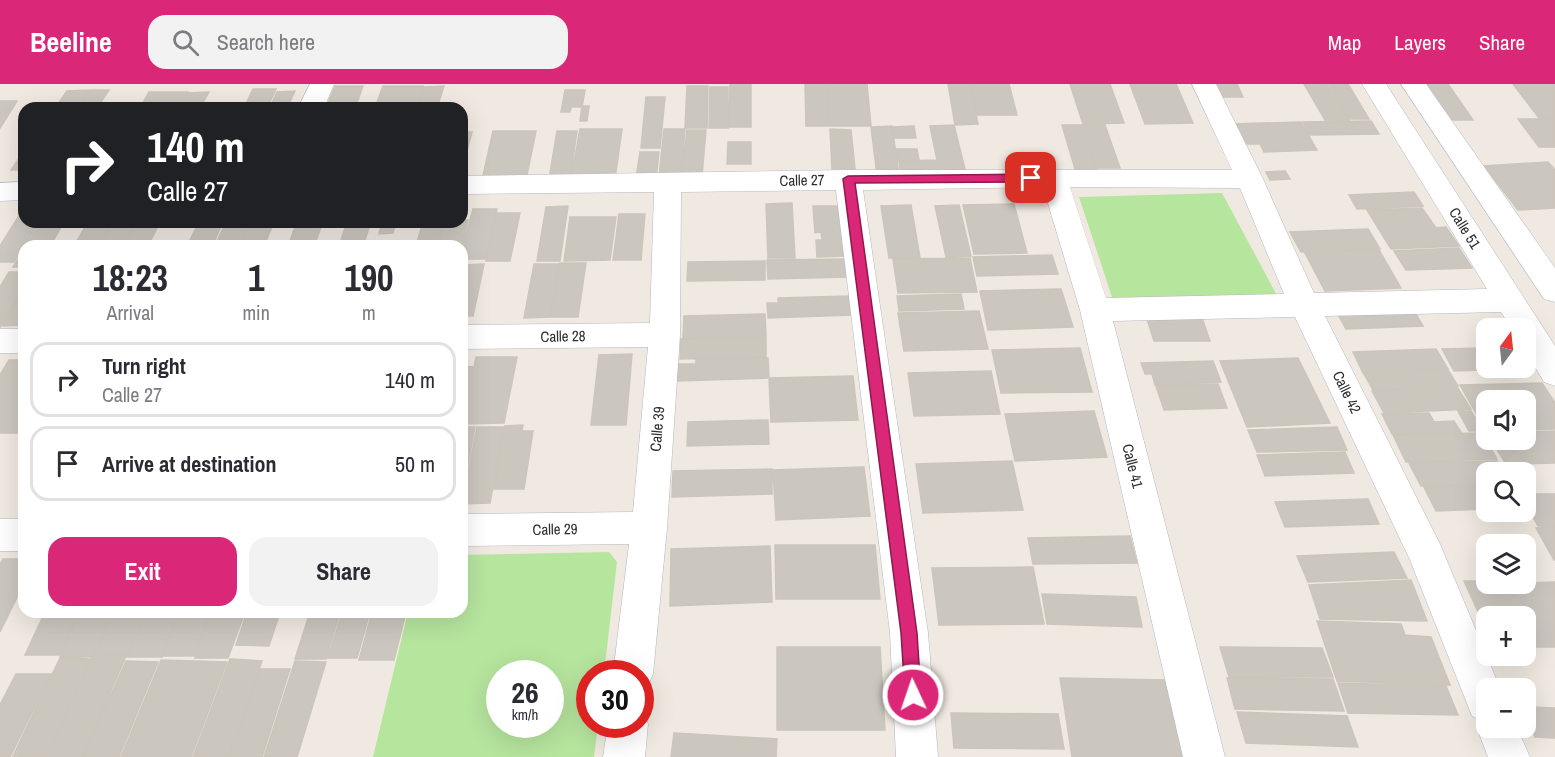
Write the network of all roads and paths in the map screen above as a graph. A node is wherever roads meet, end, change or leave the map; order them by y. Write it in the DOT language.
graph roads {
  1 [pos="322,84"];
  2 [pos="1204,84"];
  3 [pos="1374,84"];
  4 [pos="1413,84"];
  5 [pos="314,102"];
  6 [pos="1054,178"];
  7 [pos="848,179"];
  8 [pos="1250,179"];
  9 [pos="668,183"];
  10 [pos="468,185"];
  11 [pos="18,191"];
  12 [pos="0,192"];
  13 [pos="1555,291"];
  14 [pos="1511,300"];
  15 [pos="1304,305"];
  16 [pos="1095,310"];
  17 [pos="664,335"];
  18 [pos="468,337"];
  19 [pos="0,341"];
  20 [pos="18,341"];
  21 [pos="1555,373"];
  22 [pos="649,528"];
  23 [pos="468,530"];
  24 [pos="0,535"];
  25 [pos="18,535"];
  26 [pos="635,660"];
  27 [pos="1476,678"];
  28 [pos="626,738"];
  29 [pos="1501,738"];
  30 [pos="624,757"];
  31 [pos="916,757"];
  32 [pos="1204,757"];
  33 [pos="1509,757"];
  1 -- 5 [label="street"];
  2 -- 8 [label="street, Calle 42"];
  3 -- 14 [label="street, Calle 51"];
  4 -- 13 [label="street"];
  6 -- 7 [label="street, Calle 27"];
  6 -- 8 [label="street, Calle 27"];
  6 -- 16 [label="street, Calle 41"];
  7 -- 9 [label="street, Calle 27"];
  7 -- 31 [label="street"];
  8 -- 15 [label="street, Calle 42"];
  9 -- 10 [label="street, Calle 27"];
  9 -- 17 [label="street, Calle 39"];
  11 -- 12 [label="street"];
  14 -- 15 [label="street"];
  14 -- 21 [label="street, Calle 51"];
  15 -- 16 [label="street"];
  15 -- 27 [label="street, Calle 42"];
  16 -- 32 [label="street, Calle 41"];
  17 -- 18 [label="street, Calle 28"];
  17 -- 22 [label="street, Calle 39"];
  19 -- 20 [label="street"];
  22 -- 23 [label="street, Calle 29"];
  22 -- 26 [label="street, Calle 39"];
  24 -- 25 [label="street"];
  28 -- 30 [label="street"];
  29 -- 33 [label="street"];
}
